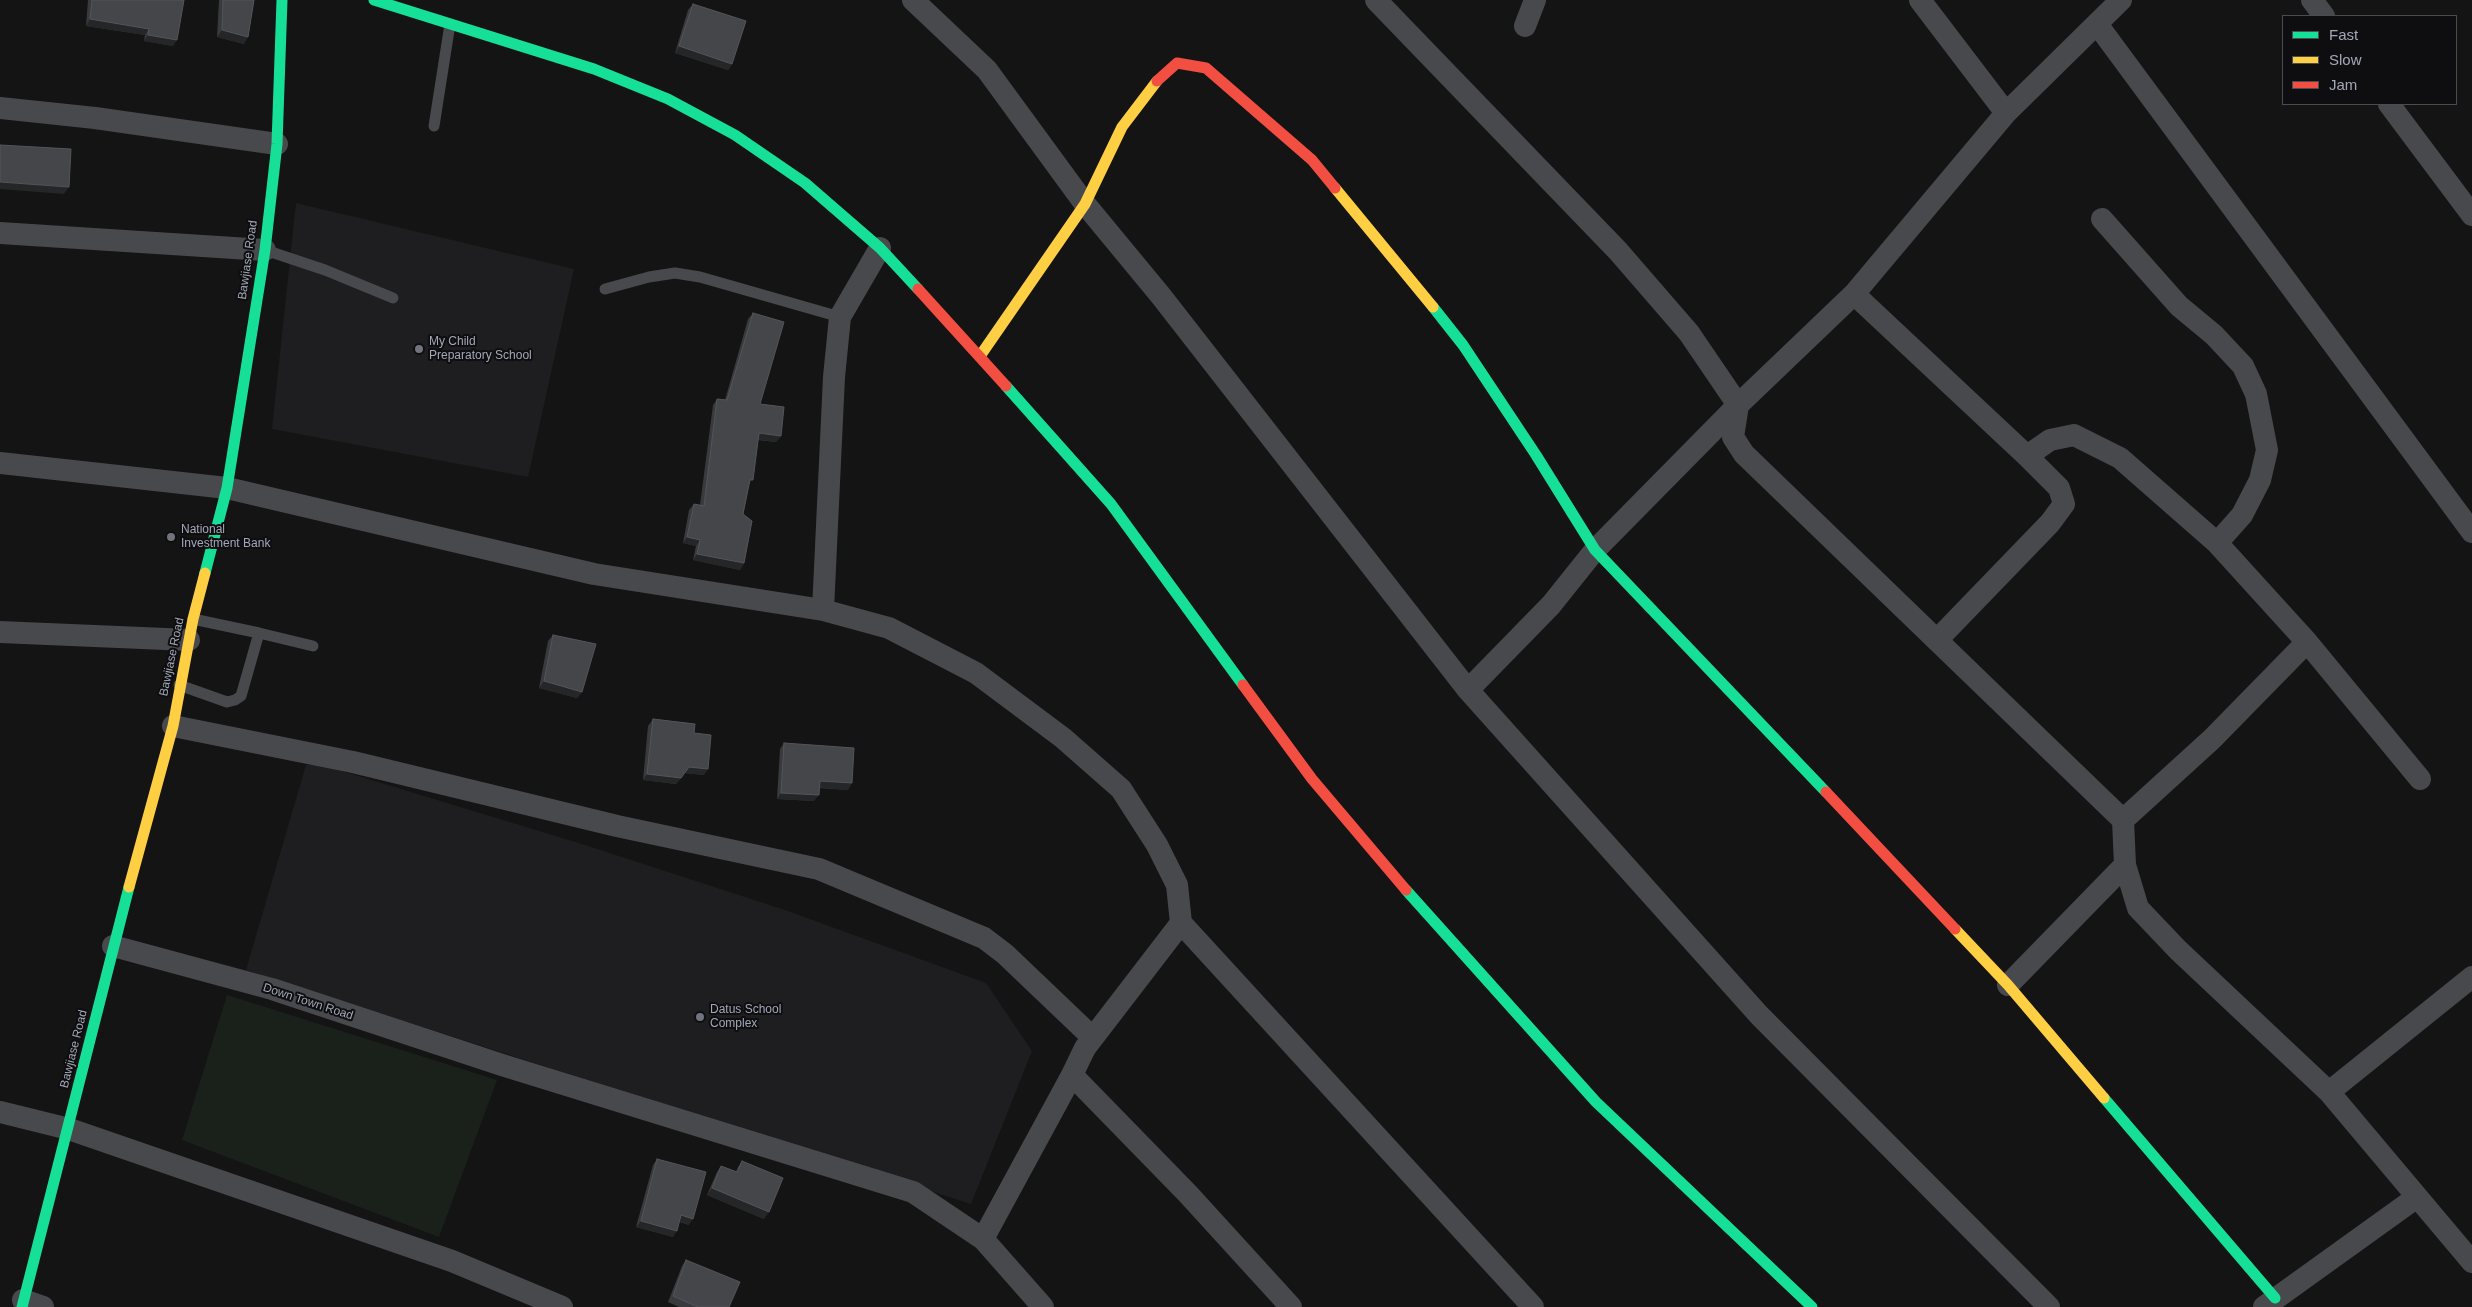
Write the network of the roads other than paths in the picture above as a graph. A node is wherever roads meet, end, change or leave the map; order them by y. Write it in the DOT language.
graph roads {
  1 [pos="282,0"];
  2 [pos="374,0"];
  3 [pos="913,0"];
  4 [pos="1376,0"];
  5 [pos="1535,0"];
  6 [pos="1920,0"];
  7 [pos="2121,0"];
  8 [pos="2312,0"];
  9 [pos="2323,15"];
  10 [pos="450,23"];
  11 [pos="2096,24"];
  12 [pos="1525,26"];
  13 [pos="2390,105"];
  14 [pos="0,108"];
  15 [pos="2006,113"];
  16 [pos="434,126"];
  17 [pos="277,144"];
  18 [pos="1085,204"];
  19 [pos="2472,215"];
  20 [pos="2102,219"];
  21 [pos="0,233"];
  22 [pos="880,248"];
  23 [pos="264,250"];
  24 [pos="605,289"];
  25 [pos="1854,294"];
  26 [pos="393,298"];
  27 [pos="840,317"];
  28 [pos="980,356"];
  29 [pos="1738,405"];
  30 [pos="2027,456"];
  31 [pos="0,463"];
  32 [pos="227,488"];
  33 [pos="2472,532"];
  34 [pos="2217,543"];
  35 [pos="1595,550"];
  36 [pos="823,610"];
  37 [pos="191,630"];
  38 [pos="0,633"];
  39 [pos="259,633"];
  40 [pos="1936,640"];
  41 [pos="2307,642"];
  42 [pos="313,646"];
  43 [pos="180,685"];
  44 [pos="1468,690"];
  45 [pos="173,726"];
  46 [pos="2420,779"];
  47 [pos="2123,820"];
  48 [pos="2125,865"];
  49 [pos="1181,924"];
  50 [pos="113,946"];
  51 [pos="2472,977"];
  52 [pos="2008,985"];
  53 [pos="1092,1037"];
  54 [pos="1072,1076"];
  55 [pos="2329,1092"];
  56 [pos="0,1112"];
  57 [pos="69,1129"];
  58 [pos="2417,1197"];
  59 [pos="982,1239"];
  60 [pos="2472,1262"];
  61 [pos="2269,1303"];
  62 [pos="29,1305"];
  63 [pos="562,1307"];
  64 [pos="1042,1307"];
  65 [pos="1291,1307"];
  66 [pos="1533,1307"];
  67 [pos="1812,1307"];
  68 [pos="2049,1307"];
  1 -- 17 [label="street, Bawjiase Road"];
  2 -- 10 [label="street"];
  3 -- 18 [label="street"];
  4 -- 29 [label="street"];
  5 -- 12 [label="street"];
  6 -- 15 [label="street"];
  7 -- 11 [label="street"];
  8 -- 9 [label="street"];
  10 -- 16 [label="lane"];
  10 -- 22 [label="street"];
  11 -- 15 [label="street"];
  11 -- 33 [label="street"];
  13 -- 19 [label="street"];
  14 -- 17 [label="street"];
  15 -- 25 [label="street"];
  17 -- 23 [label="street, Bawjiase Road"];
  18 -- 28 [label="street"];
  18 -- 35 [label="street"];
  18 -- 44 [label="street"];
  20 -- 34 [label="street"];
  21 -- 23 [label="street"];
  22 -- 27 [label="street"];
  22 -- 28 [label="street"];
  23 -- 26 [label="lane"];
  23 -- 32 [label="street, Bawjiase Road"];
  24 -- 27 [label="lane"];
  25 -- 29 [label="street"];
  25 -- 30 [label="street"];
  27 -- 36 [label="street"];
  28 -- 67 [label="street"];
  29 -- 35 [label="street"];
  29 -- 40 [label="street"];
  30 -- 34 [label="street"];
  30 -- 40 [label="street"];
  31 -- 32 [label="street"];
  32 -- 36 [label="street"];
  32 -- 37 [label="street, Bawjiase Road"];
  34 -- 41 [label="street"];
  35 -- 44 [label="street"];
  35 -- 52 [label="street"];
  36 -- 49 [label="street"];
  37 -- 38 [label="street"];
  37 -- 39 [label="lane"];
  37 -- 43 [label="street, Bawjiase Road"];
  39 -- 42 [label="lane"];
  39 -- 43 [label="lane"];
  40 -- 47 [label="street"];
  41 -- 46 [label="street"];
  41 -- 47 [label="street"];
  43 -- 45 [label="street, Bawjiase Road"];
  44 -- 68 [label="street"];
  45 -- 50 [label="street, Bawjiase Road"];
  45 -- 53 [label="street"];
  47 -- 48 [label="street"];
  48 -- 52 [label="street"];
  48 -- 55 [label="street"];
  49 -- 53 [label="street"];
  49 -- 66 [label="street"];
  50 -- 57 [label="street, Bawjiase Road"];
  50 -- 59 [label="street, Down Town Road"];
  51 -- 55 [label="street"];
  52 -- 61 [label="street"];
  53 -- 54 [label="street"];
  54 -- 59 [label="street"];
  54 -- 65 [label="street"];
  55 -- 58 [label="street"];
  56 -- 57 [label="street"];
  57 -- 62 [label="street, Bawjiase Road"];
  57 -- 63 [label="street"];
  58 -- 60 [label="street"];
  58 -- 61 [label="street"];
  59 -- 64 [label="street, Down Town Road"];
}
